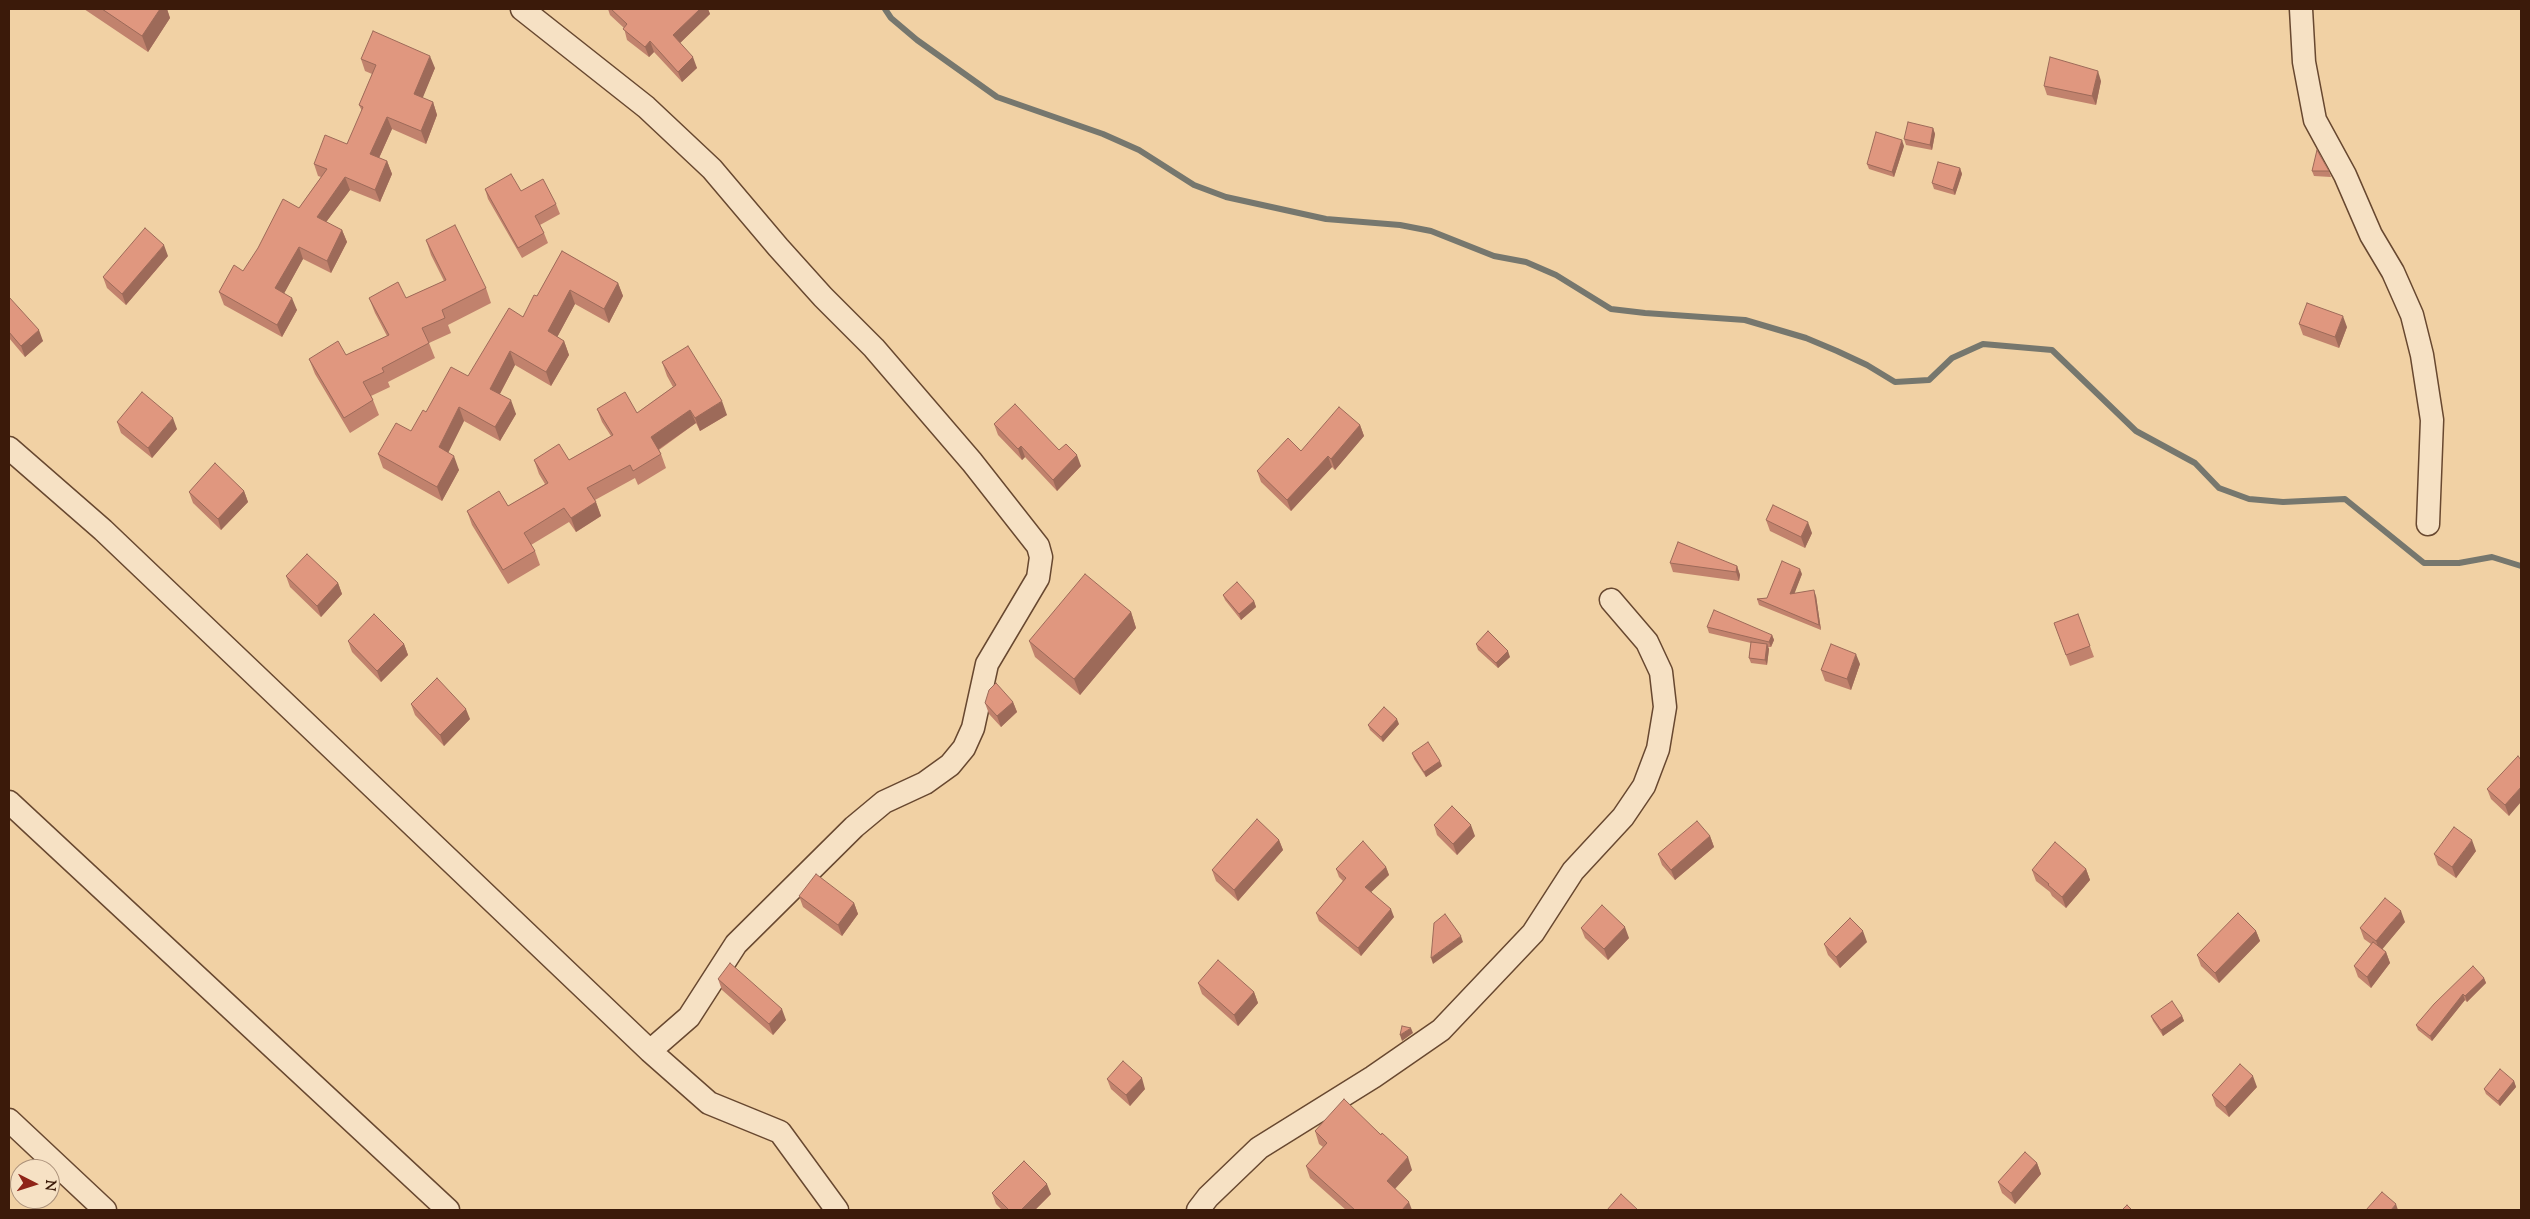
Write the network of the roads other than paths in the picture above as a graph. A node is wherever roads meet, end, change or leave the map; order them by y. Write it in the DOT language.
graph roads {
  1 [pos="522,9"];
  2 [pos="2300,9"];
  3 [pos="9,448"];
  4 [pos="2428,524"];
  5 [pos="1611,600"];
  6 [pos="9,802"];
  7 [pos="650,1051"];
  8 [pos="9,1120"];
  9 [pos="105,1210"];
  10 [pos="448,1210"];
  11 [pos="837,1210"];
  12 [pos="1198,1210"];
  1 -- 7 [label="street"];
  2 -- 4 [label="street"];
  3 -- 7 [label="street"];
  5 -- 12 [label="street"];
  6 -- 10 [label="street"];
  7 -- 11 [label="street"];
  8 -- 9 [label="street"];
}
